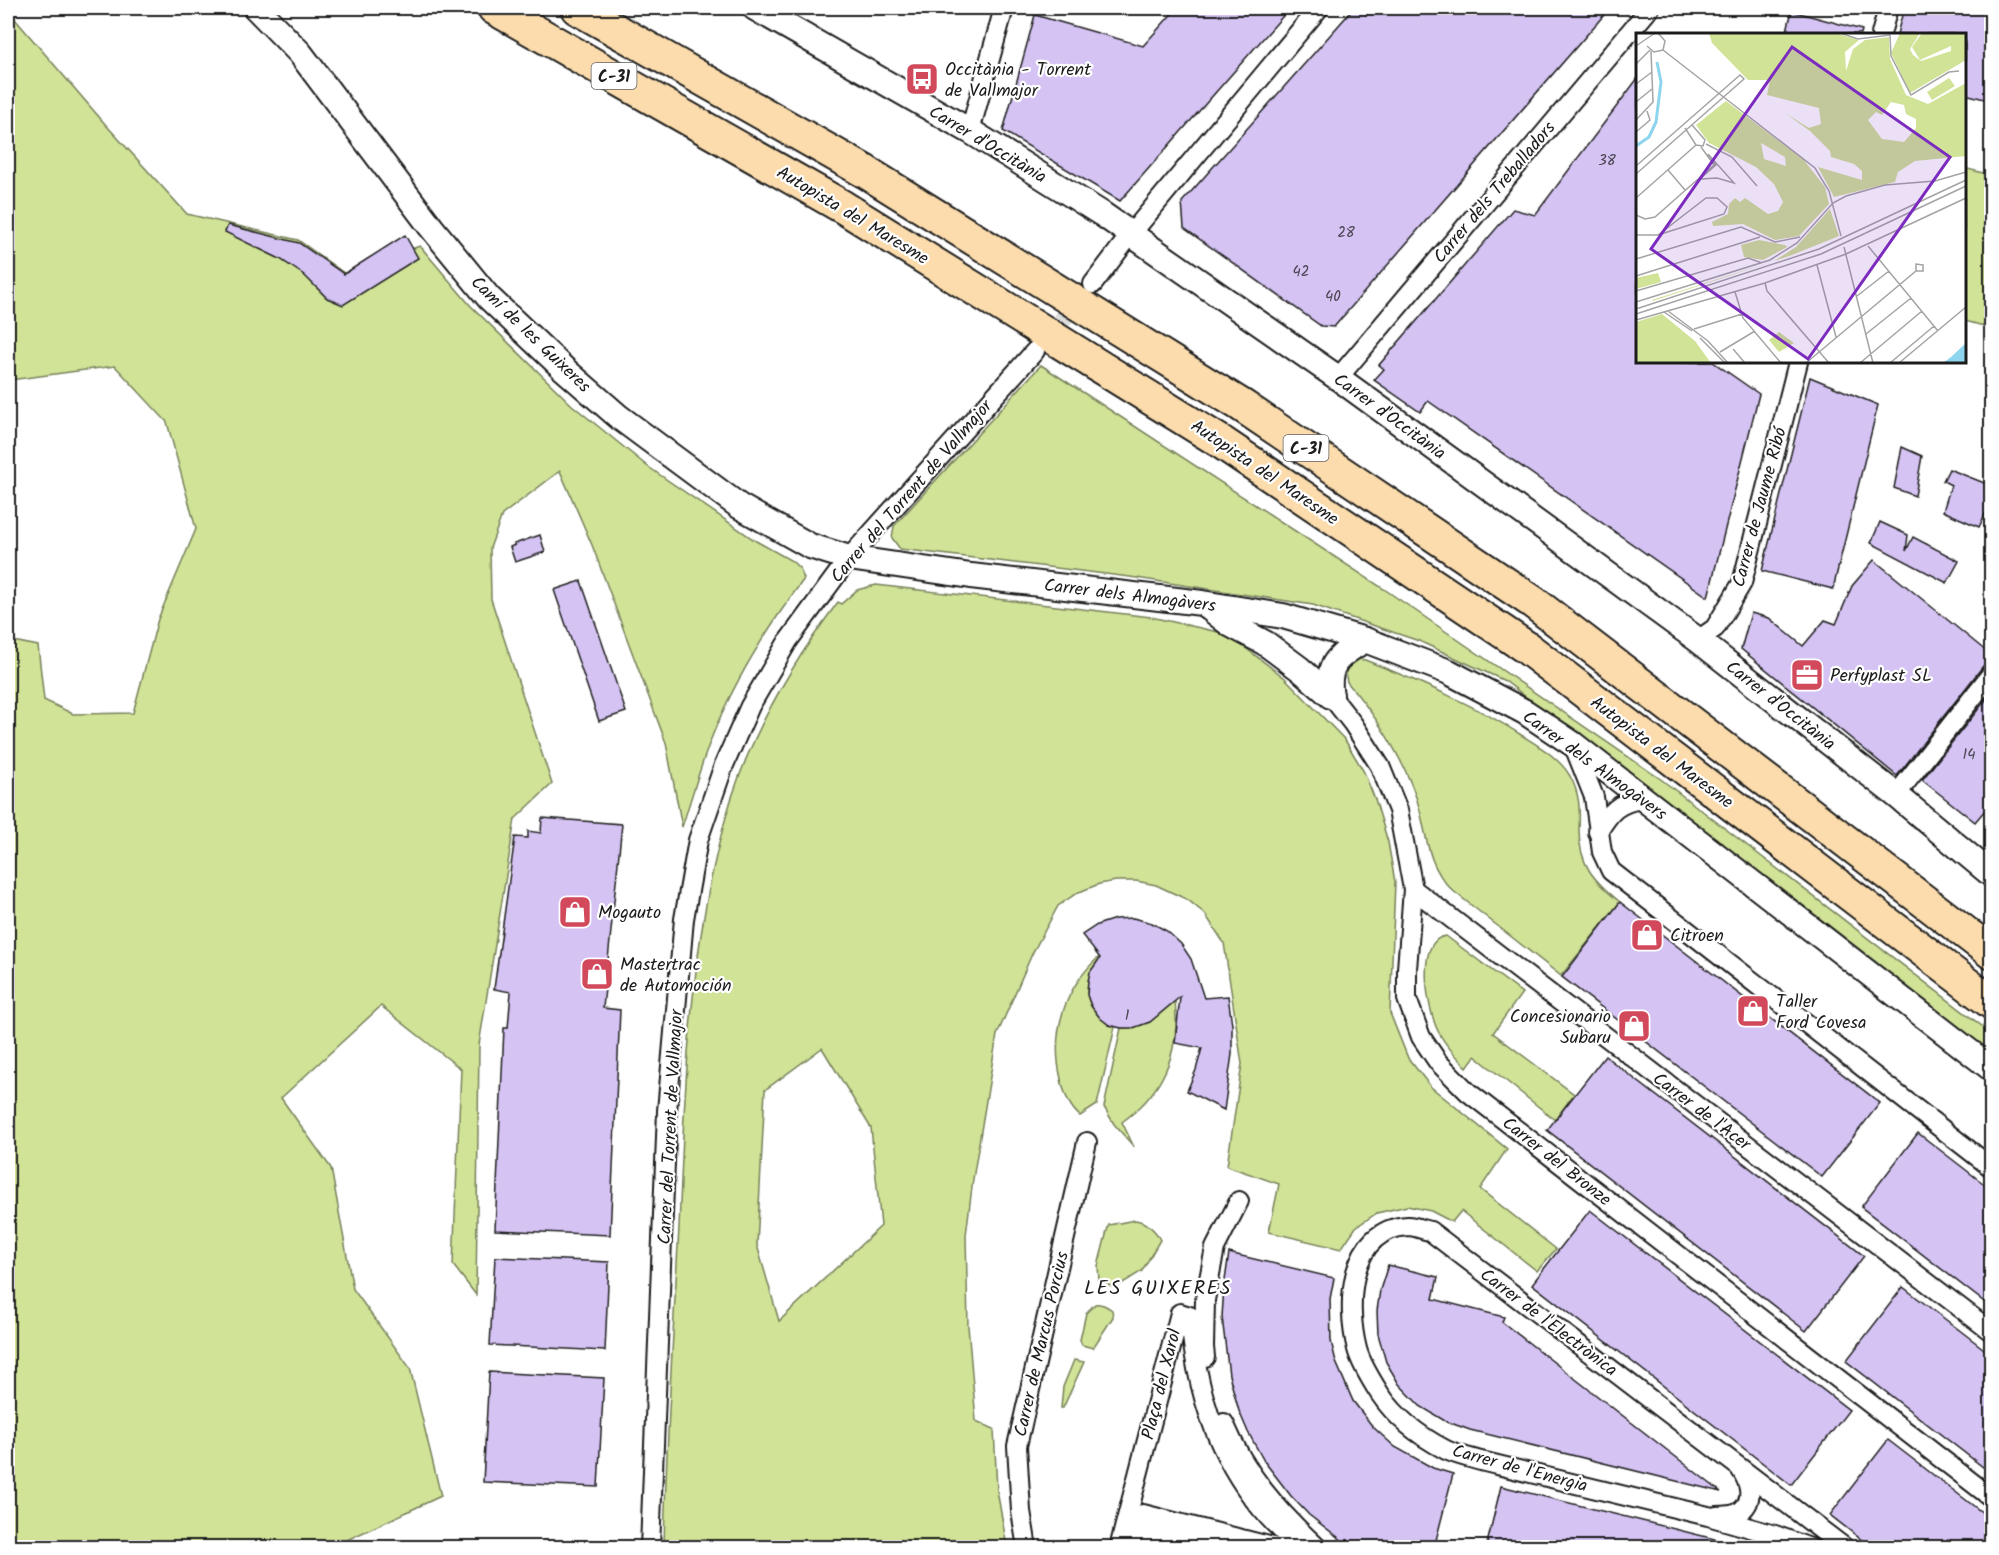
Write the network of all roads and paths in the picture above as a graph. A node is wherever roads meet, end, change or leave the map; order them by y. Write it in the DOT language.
graph roads {
  1 [pos="256,8"];
  2 [pos="494,8"];
  3 [pos="577,8"];
  4 [pos="755,8"];
  5 [pos="1004,8"];
  6 [pos="1318,8"];
  7 [pos="1650,8"];
  8 [pos="1888,8"];
  9 [pos="1881,33"];
  10 [pos="970,131"];
  11 [pos="1131,234"];
  12 [pos="1093,284"];
  13 [pos="1035,351"];
  14 [pos="1798,363"];
  15 [pos="1338,378"];
  16 [pos="849,558"];
  17 [pos="1202,603"];
  18 [pos="1365,640"];
  19 [pos="1698,640"];
  20 [pos="1992,673"];
  21 [pos="1331,696"];
  22 [pos="1574,744"];
  23 [pos="1896,795"];
  24 [pos="1642,799"];
  25 [pos="1598,832"];
  26 [pos="1992,874"];
  27 [pos="1413,889"];
  28 [pos="1992,953"];
  29 [pos="1992,1003"];
  30 [pos="1992,1069"];
  31 [pos="1087,1142"];
  32 [pos="1992,1168"];
  33 [pos="1239,1201"];
  34 [pos="1358,1262"];
  35 [pos="1992,1332"];
  36 [pos="1739,1466"];
  37 [pos="1992,1498"];
  38 [pos="1708,1516"];
  39 [pos="650,1548"];
  40 [pos="1027,1548"];
  41 [pos="1119,1548"];
  42 [pos="1134,1548"];
  43 [pos="1145,1548"];
  44 [pos="1224,1548"];
  45 [pos="1277,1548"];
  46 [pos="1301,1548"];
  47 [pos="1318,1548"];
  48 [pos="1810,1548"];
  49 [pos="1845,1548"];
  1 -- 16 [label="street, Camí de les Guixeres"];
  2 -- 29 [label="highway, Autopista del Maresme / C-31"];
  3 -- 28 [label="highway, C-31"];
  4 -- 10 [label="street, Carrer d'Occitània"];
  5 -- 10 [label="street"];
  6 -- 11 [label="street"];
  7 -- 15 [label="street, Carrer dels Treballadors"];
  8 -- 9 [label="street"];
  10 -- 11 [label="street, Carrer d'Occitània"];
  11 -- 12 [label="street"];
  11 -- 15 [label="street, Carrer d'Occitània"];
  13 -- 16 [label="street, Carrer del Torrent de Vallmajor"];
  14 -- 19 [label="street, Carrer de Jaume Ribó"];
  15 -- 19 [label="street, Carrer d'Occitània"];
  16 -- 17 [label="street, Carrer dels Almogàvers"];
  16 -- 39 [label="street, Carrer del Torrent de Vallmajor"];
  17 -- 18 [label="street, Carrer dels Almogàvers"];
  17 -- 21 [label="street"];
  18 -- 21 [label="street"];
  18 -- 22 [label="street, Carrer dels Almogàvers"];
  19 -- 23 [label="street, Carrer d'Occitània"];
  20 -- 23 [label="street"];
  21 -- 27 [label="street, Carrer del Bronze"];
  22 -- 24 [label="street, Carrer dels Almogàvers"];
  22 -- 25 [label="street"];
  23 -- 26 [label="street, Carrer d'Occitània"];
  24 -- 25 [label="street"];
  24 -- 30 [label="street, Carrer dels Almogàvers"];
  25 -- 32 [label="street"];
  27 -- 35 [label="street, Carrer de l'Acer"];
  27 -- 37 [label="street, Carrer del Bronze"];
  31 -- 40 [label="street, Carrer de Marcus Porcius"];
  33 -- 47 [label="street"];
  34 -- 36 [label="street, Carrer de l'Electrònica"];
  34 -- 38 [label="street, Carrer de l'Energia"];
  36 -- 38 [label="street"];
  36 -- 49 [label="street, Carrer de l'Electrònica"];
  38 -- 48 [label="street, Carrer de l'Energia"];
  41 -- 46 [label="street, Plaça del Xarol"];
  42 -- 45 [label="street"];
  43 -- 44 [label="street"];
}
